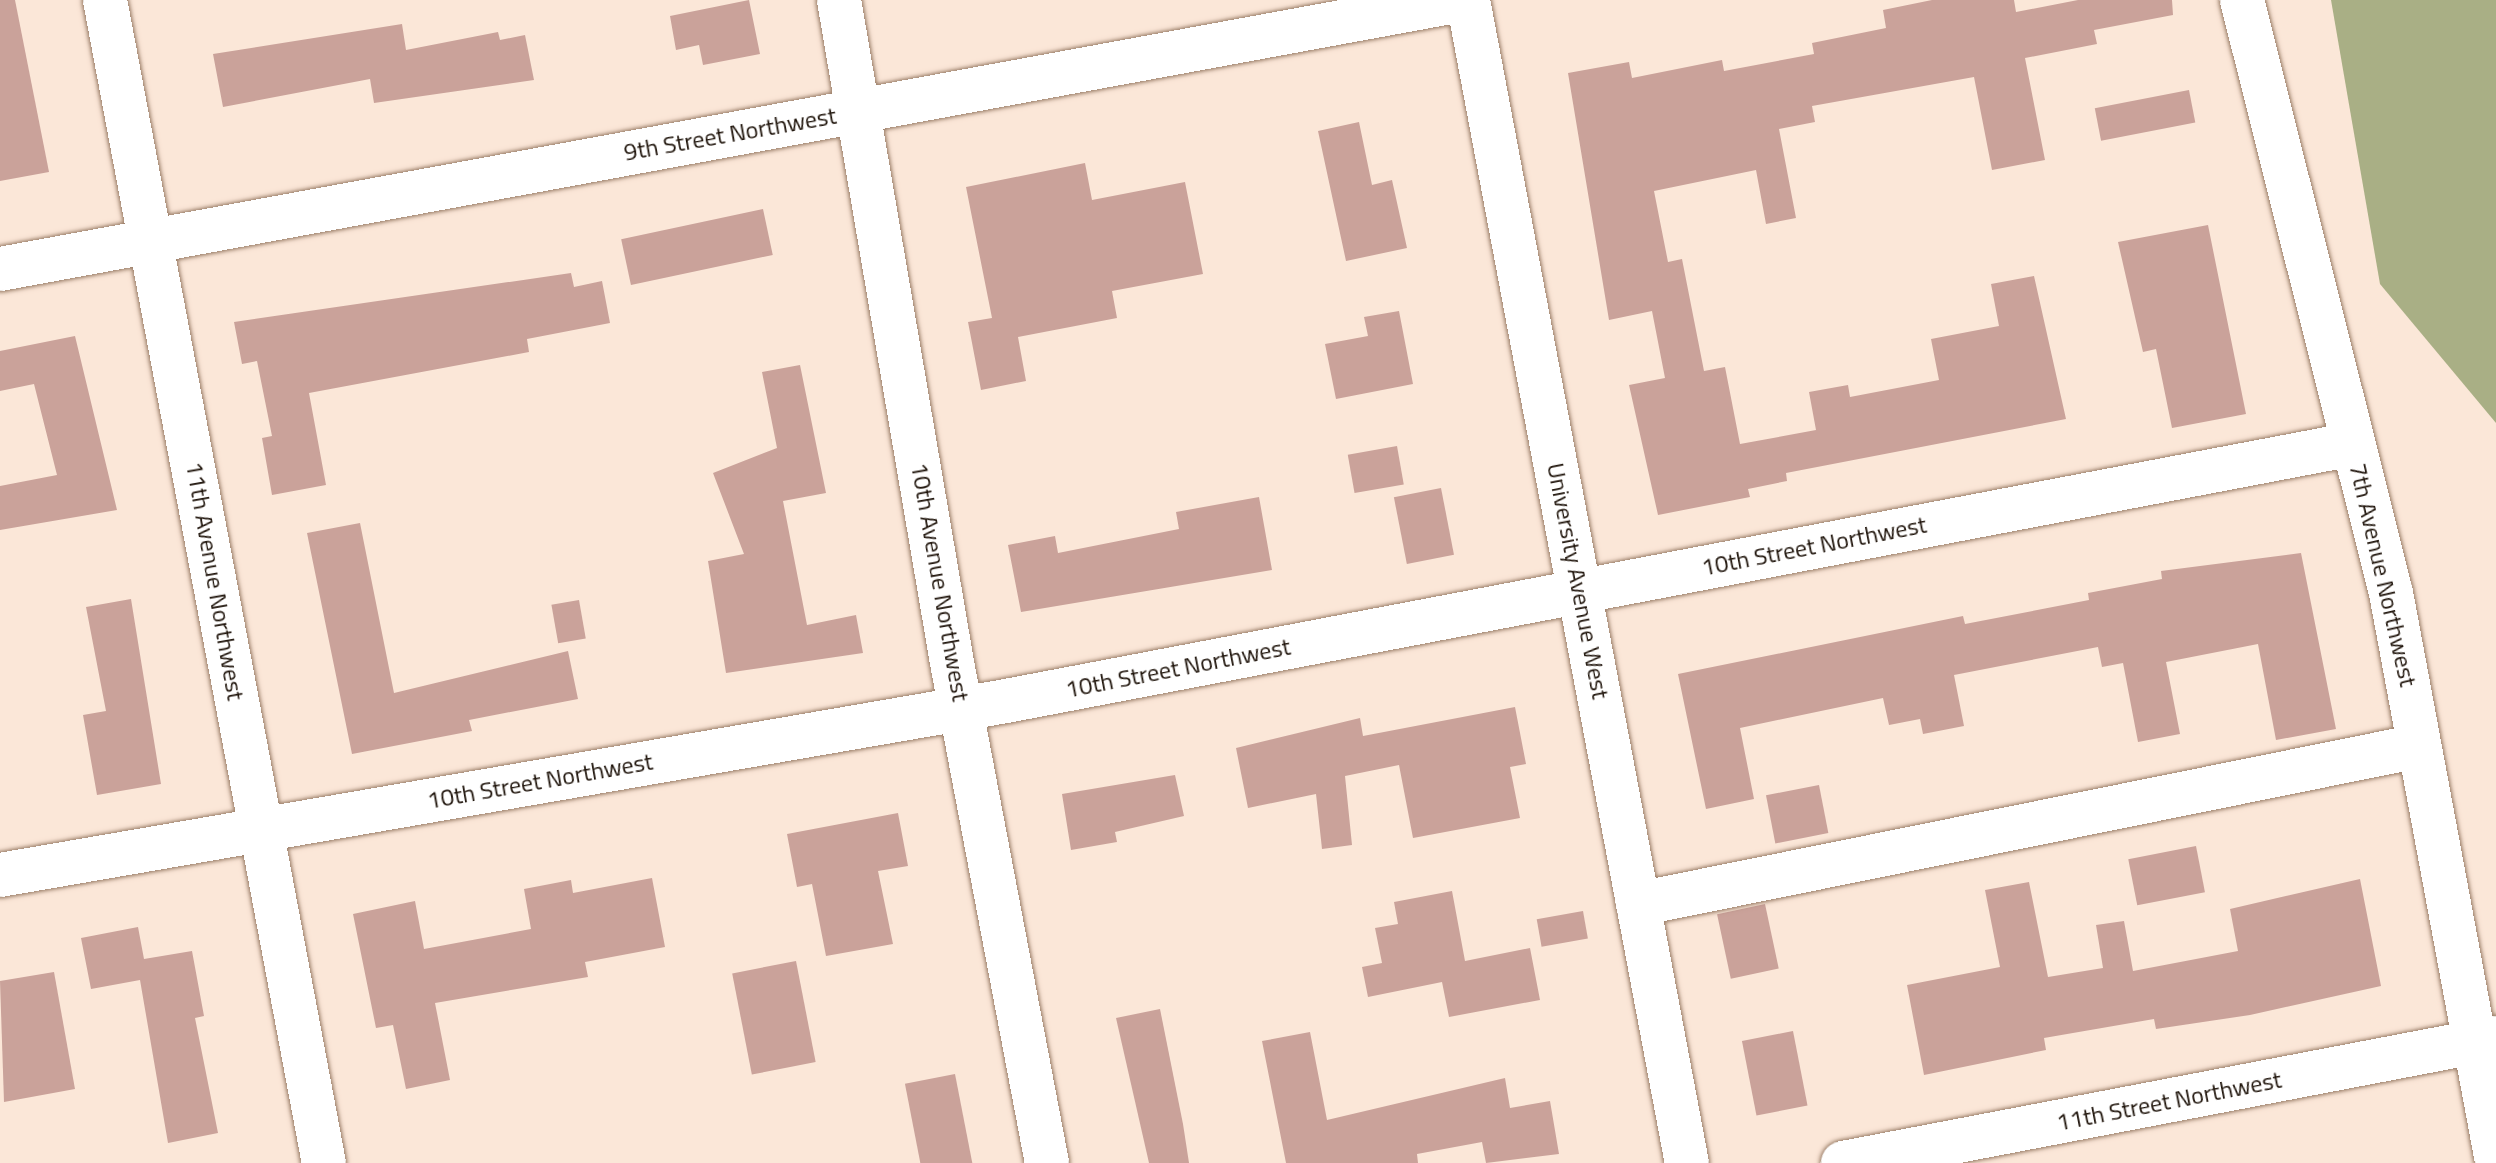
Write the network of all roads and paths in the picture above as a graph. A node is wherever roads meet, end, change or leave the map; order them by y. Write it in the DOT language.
graph roads {
  1 [pos="105,0"];
  2 [pos="839,0"];
  3 [pos="1461,0"];
  4 [pos="1468,0"];
  5 [pos="2242,0"];
  6 [pos="860,110"];
  7 [pos="152,241"];
  8 [pos="0,269"];
  9 [pos="2353,444"];
  10 [pos="1579,591"];
  11 [pos="961,706"];
  12 [pos="2419,746"];
  13 [pos="260,830"];
  14 [pos="0,875"];
  15 [pos="1638,904"];
  16 [pos="2484,1041"];
  17 [pos="2496,1156"];
  18 [pos="324,1163"];
  19 [pos="1047,1163"];
  20 [pos="1687,1163"];
  21 [pos="1843,1163"];
  1 -- 7 [label="street, 11th Avenue Northwest"];
  2 -- 6 [label="street, 10th Avenue Northwest"];
  3 -- 6 [label="street, 9th Street Northwest"];
  4 -- 10 [label="street, University Avenue West"];
  5 -- 9 [label="street, 7th Avenue Northwest"];
  6 -- 7 [label="street, 9th Street Northwest"];
  6 -- 11 [label="street, 10th Avenue Northwest"];
  7 -- 8 [label="street, 9th Street Northwest"];
  7 -- 13 [label="street, 11th Avenue Northwest"];
  9 -- 10 [label="street, 10th Street Northwest"];
  9 -- 12 [label="street, 7th Avenue Northwest"];
  10 -- 11 [label="street, 10th Street Northwest"];
  10 -- 15 [label="street, University Avenue West"];
  11 -- 13 [label="street, 10th Street Northwest"];
  11 -- 19 [label="street, 10th Avenue Northwest"];
  12 -- 15 [label="street"];
  12 -- 16 [label="street, 7th Avenue Northwest"];
  13 -- 14 [label="street, 10th Street Northwest"];
  13 -- 18 [label="street, 11th Avenue Northwest"];
  15 -- 20 [label="street, University Avenue West"];
  16 -- 17 [label="street, 7th Avenue Northwest"];
  16 -- 21 [label="street, 11th Street Northwest"];
}
